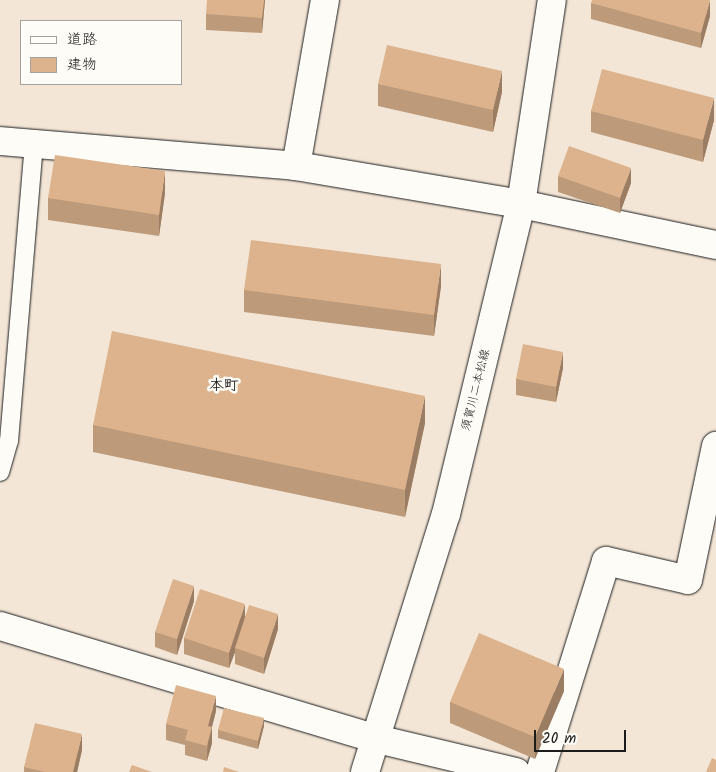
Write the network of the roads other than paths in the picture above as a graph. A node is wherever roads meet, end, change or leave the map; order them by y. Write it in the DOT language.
graph roads {
  1 [pos="325,0"];
  2 [pos="552,0"];
  3 [pos="0,141"];
  4 [pos="34,144"];
  5 [pos="296,166"];
  6 [pos="521,204"];
  7 [pos="716,245"];
  8 [pos="716,446"];
  9 [pos="0,472"];
  10 [pos="0,626"];
  11 [pos="377,739"];
  12 [pos="366,772"];
  13 [pos="516,772"];
  14 [pos="540,772"];
  1 -- 5 [label="street"];
  2 -- 6 [label="street, 須賀川二本松線"];
  3 -- 4 [label="street"];
  4 -- 5 [label="street"];
  4 -- 9 [label="lane"];
  5 -- 6 [label="street"];
  6 -- 7 [label="street"];
  6 -- 11 [label="street, 須賀川二本松線"];
  8 -- 14 [label="street"];
  10 -- 11 [label="street"];
  11 -- 12 [label="street, 須賀川二本松線"];
  11 -- 13 [label="street"];
}
